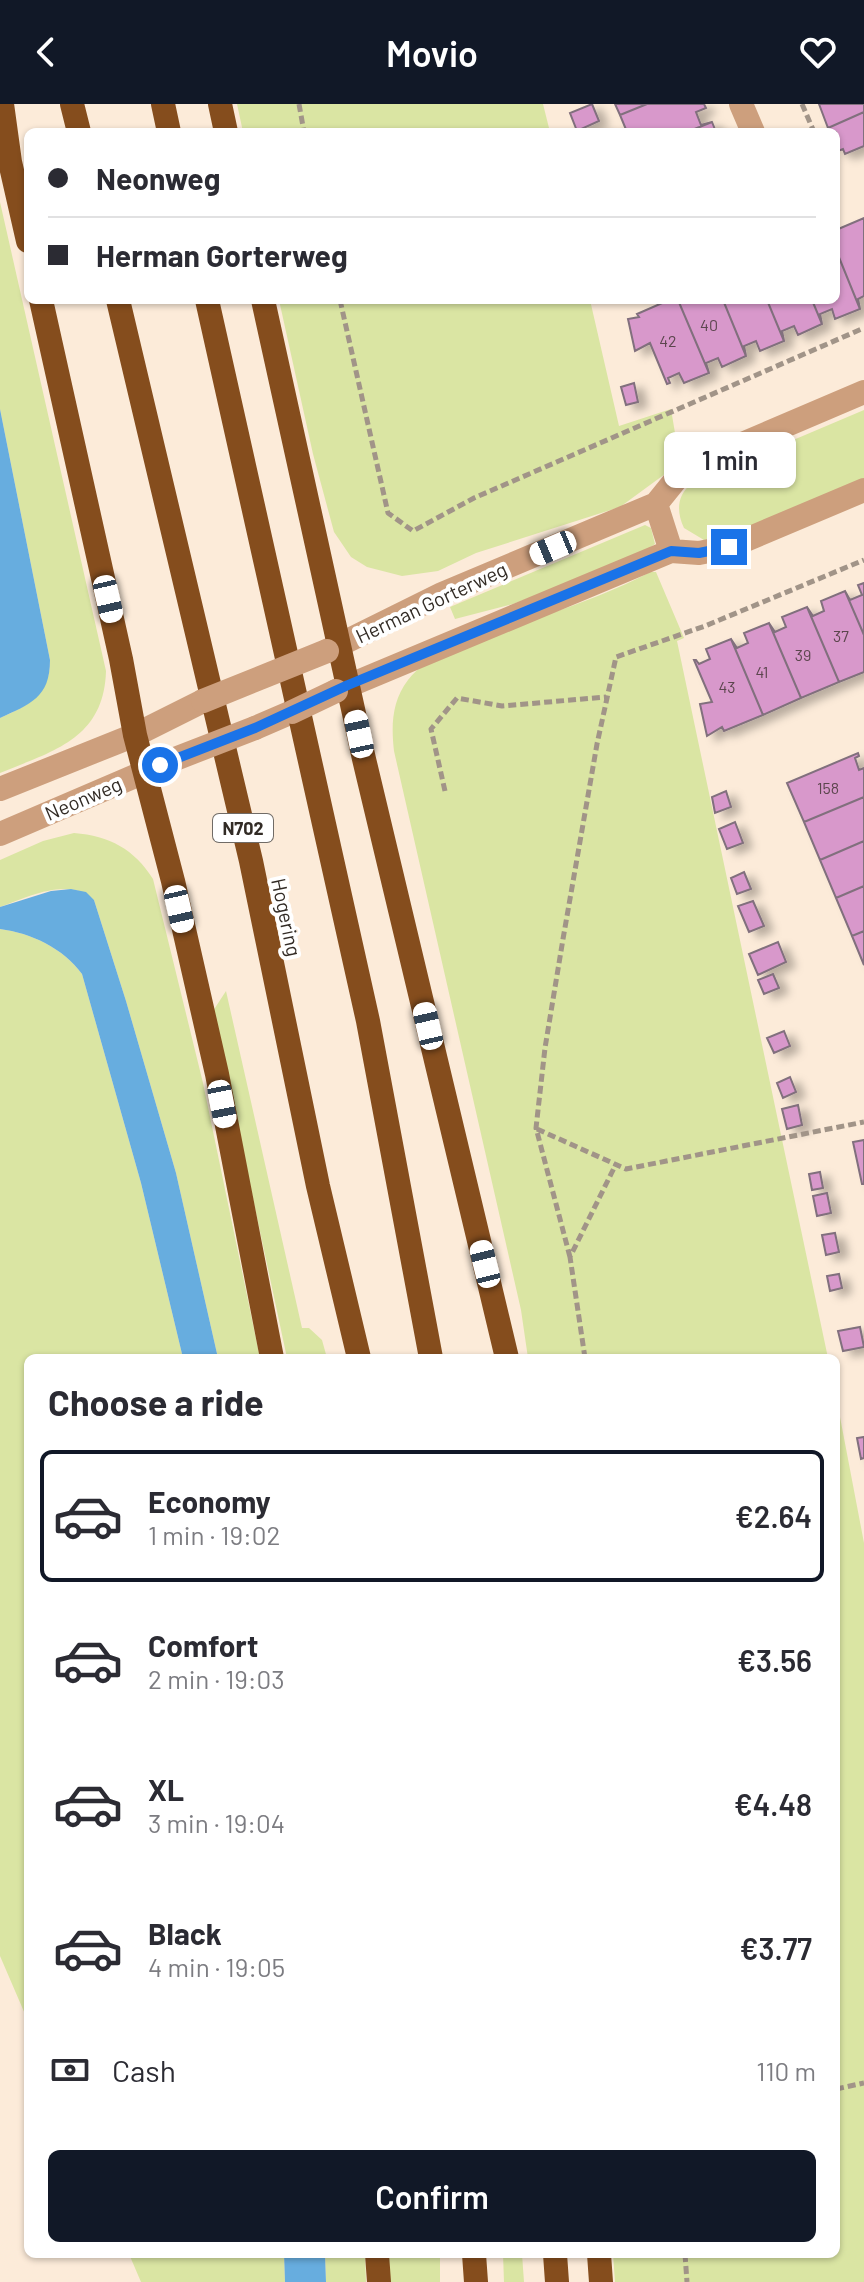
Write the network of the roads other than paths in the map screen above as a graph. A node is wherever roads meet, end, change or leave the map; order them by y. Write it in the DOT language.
graph roads {
  1 [pos="2,104"];
  2 [pos="72,104"];
  3 [pos="163,104"];
  4 [pos="220,104"];
  5 [pos="741,104"];
  6 [pos="78,128"];
  7 [pos="168,128"];
  8 [pos="225,128"];
  9 [pos="751,128"];
  10 [pos="24,223"];
  11 [pos="42,304"];
  12 [pos="119,304"];
  13 [pos="208,304"];
  14 [pos="264,304"];
  15 [pos="864,392"];
  16 [pos="864,490"];
  17 [pos="656,504"];
  18 [pos="671,551"];
  19 [pos="333,648"];
  20 [pos="245,684"];
  21 [pos="342,688"];
  22 [pos="255,728"];
  23 [pos="135,735"];
  24 [pos="145,772"];
  25 [pos="0,789"];
  26 [pos="0,834"];
  27 [pos="271,1354"];
  28 [pos="358,1354"];
  29 [pos="430,1354"];
  30 [pos="506,1354"];
  31 [pos="377,2258"];
  32 [pos="474,2258"];
  33 [pos="555,2258"];
  34 [pos="599,2258"];
  35 [pos="379,2282"];
  36 [pos="476,2282"];
  37 [pos="557,2282"];
  38 [pos="601,2282"];
  1 -- 10 [label="highway"];
  2 -- 6 [label="highway"];
  3 -- 7 [label="highway"];
  4 -- 8 [label="highway"];
  5 -- 9 [label="street"];
  11 -- 23 [label="highway"];
  12 -- 28 [label="highway, Hogering / N702"];
  13 -- 29 [label="highway"];
  14 -- 19 [label="highway"];
  15 -- 17 [label="street, Herman Gorterweg"];
  16 -- 18 [label="street, Herman Gorterweg"];
  17 -- 18 [label="street"];
  17 -- 19 [label="street, Herman Gorterweg"];
  18 -- 21 [label="street, Herman Gorterweg"];
  19 -- 20 [label="street, Herman Gorterweg, bridge"];
  19 -- 21 [label="highway"];
  20 -- 23 [label="street, Neonweg, bridge"];
  21 -- 22 [label="street, Herman Gorterweg, bridge"];
  21 -- 30 [label="highway"];
  22 -- 24 [label="street, Neonweg, bridge"];
  23 -- 24 [label="highway"];
  23 -- 25 [label="street, Neonweg"];
  24 -- 26 [label="street, Neonweg"];
  24 -- 27 [label="highway"];
  31 -- 35 [label="highway"];
  32 -- 36 [label="highway"];
  33 -- 37 [label="highway"];
  34 -- 38 [label="highway"];
}
